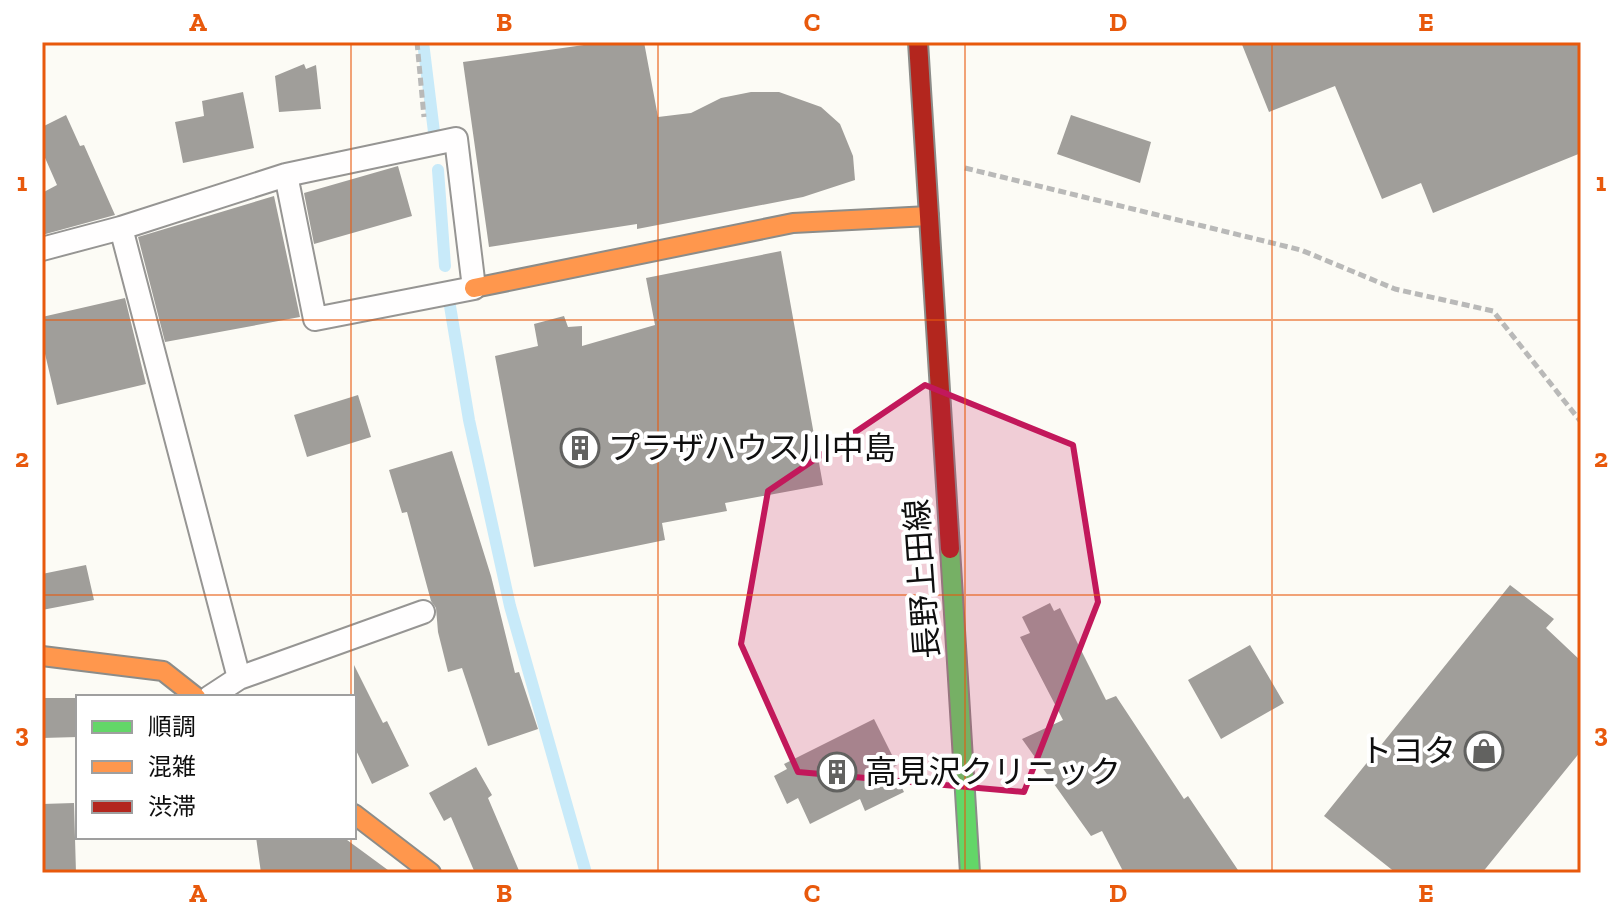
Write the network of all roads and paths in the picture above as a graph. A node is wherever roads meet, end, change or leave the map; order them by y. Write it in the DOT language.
graph roads {
  1 [pos="417,42"];
  2 [pos="918,42"];
  3 [pos="426,146"];
  4 [pos="925,159"];
  5 [pos="286,175"];
  6 [pos="929,216"];
  7 [pos="121,228"];
  8 [pos="42,249"];
  9 [pos="474,288"];
  10 [pos="1581,422"];
  11 [pos="423,612"];
  12 [pos="42,656"];
  13 [pos="239,678"];
  14 [pos="193,695"];
  15 [pos="213,695"];
  16 [pos="356,815"];
  17 [pos="431,873"];
  18 [pos="970,873"];
  1 -- 3 [label="path"];
  2 -- 4 [label="main road, 長野上田線"];
  3 -- 5 [label="lane"];
  3 -- 9 [label="lane"];
  4 -- 6 [label="main road, 長野上田線"];
  4 -- 10 [label="path"];
  5 -- 7 [label="lane"];
  5 -- 9 [label="lane"];
  6 -- 9 [label="main road"];
  6 -- 18 [label="main road, 長野上田線"];
  7 -- 8 [label="lane"];
  7 -- 13 [label="lane"];
  11 -- 13 [label="lane"];
  12 -- 14 [label="main road"];
  13 -- 15 [label="lane"];
  16 -- 17 [label="main road"];
}
